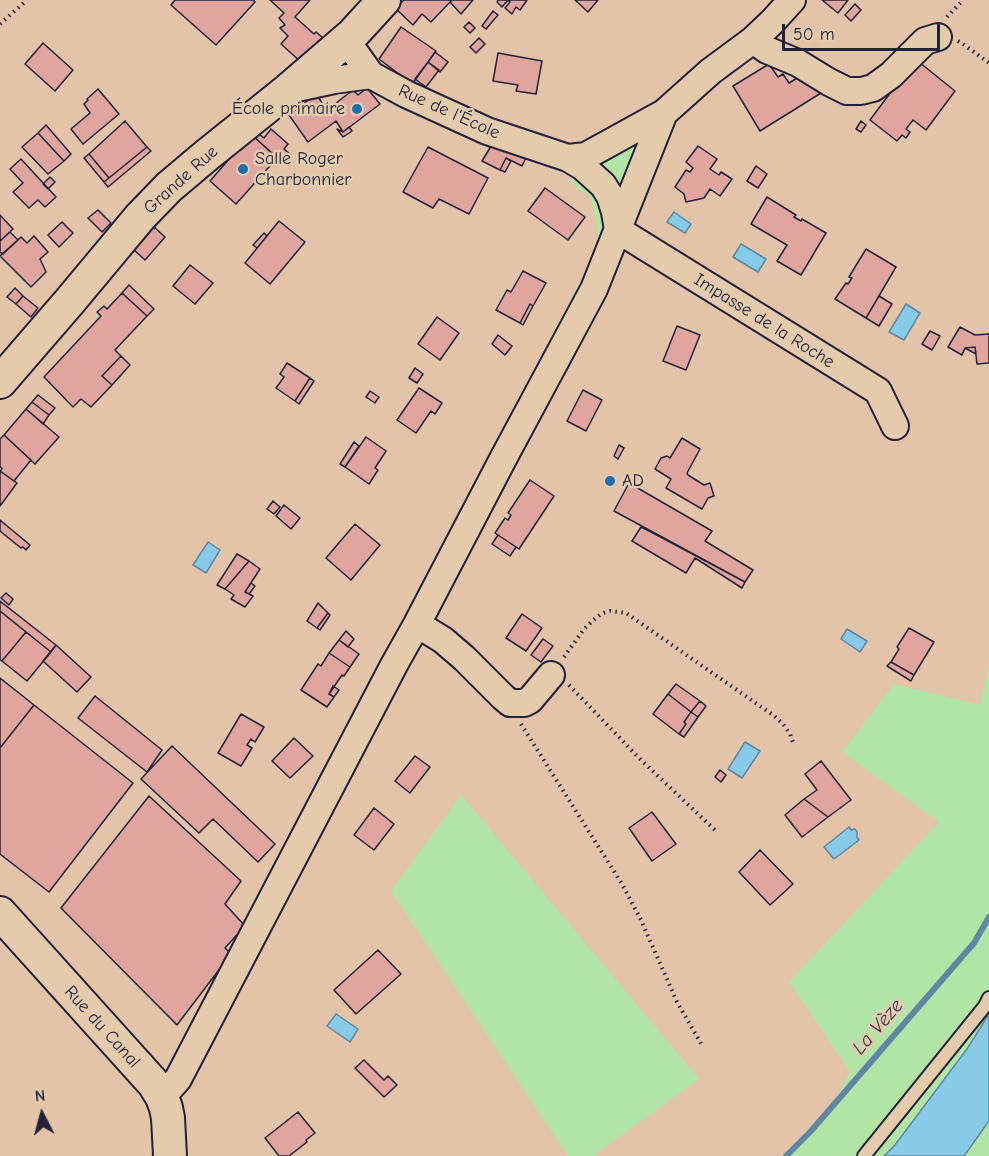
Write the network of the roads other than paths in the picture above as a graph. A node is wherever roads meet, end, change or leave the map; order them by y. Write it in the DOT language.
graph roads {
  1 [pos="384,0"];
  2 [pos="792,0"];
  3 [pos="938,37"];
  4 [pos="346,40"];
  5 [pos="753,40"];
  6 [pos="371,75"];
  7 [pos="288,90"];
  8 [pos="664,113"];
  9 [pos="568,159"];
  10 [pos="618,230"];
  11 [pos="0,382"];
  12 [pos="895,426"];
  13 [pos="417,624"];
  14 [pos="551,675"];
  15 [pos="0,914"];
  16 [pos="989,998"];
  17 [pos="162,1097"];
  18 [pos="170,1156"];
  19 [pos="864,1156"];
  1 -- 4 [label="street, Grande Rue"];
  2 -- 5 [label="street"];
  3 -- 5 [label="street"];
  4 -- 6 [label="street, Rue de l'École"];
  4 -- 7 [label="street, Grande Rue"];
  5 -- 8 [label="street"];
  6 -- 7 [label="street"];
  6 -- 9 [label="street, Rue de l'École"];
  7 -- 11 [label="street, Grande Rue"];
  8 -- 9 [label="street"];
  8 -- 10 [label="street"];
  9 -- 10 [label="street, Rue de l'École"];
  10 -- 12 [label="street, Impasse de la Roche"];
  10 -- 13 [label="street"];
  13 -- 14 [label="street"];
  13 -- 17 [label="street"];
  15 -- 17 [label="street, Rue du Canal"];
  16 -- 19 [label="lane"];
  17 -- 18 [label="street, Rue du Canal"];
}
